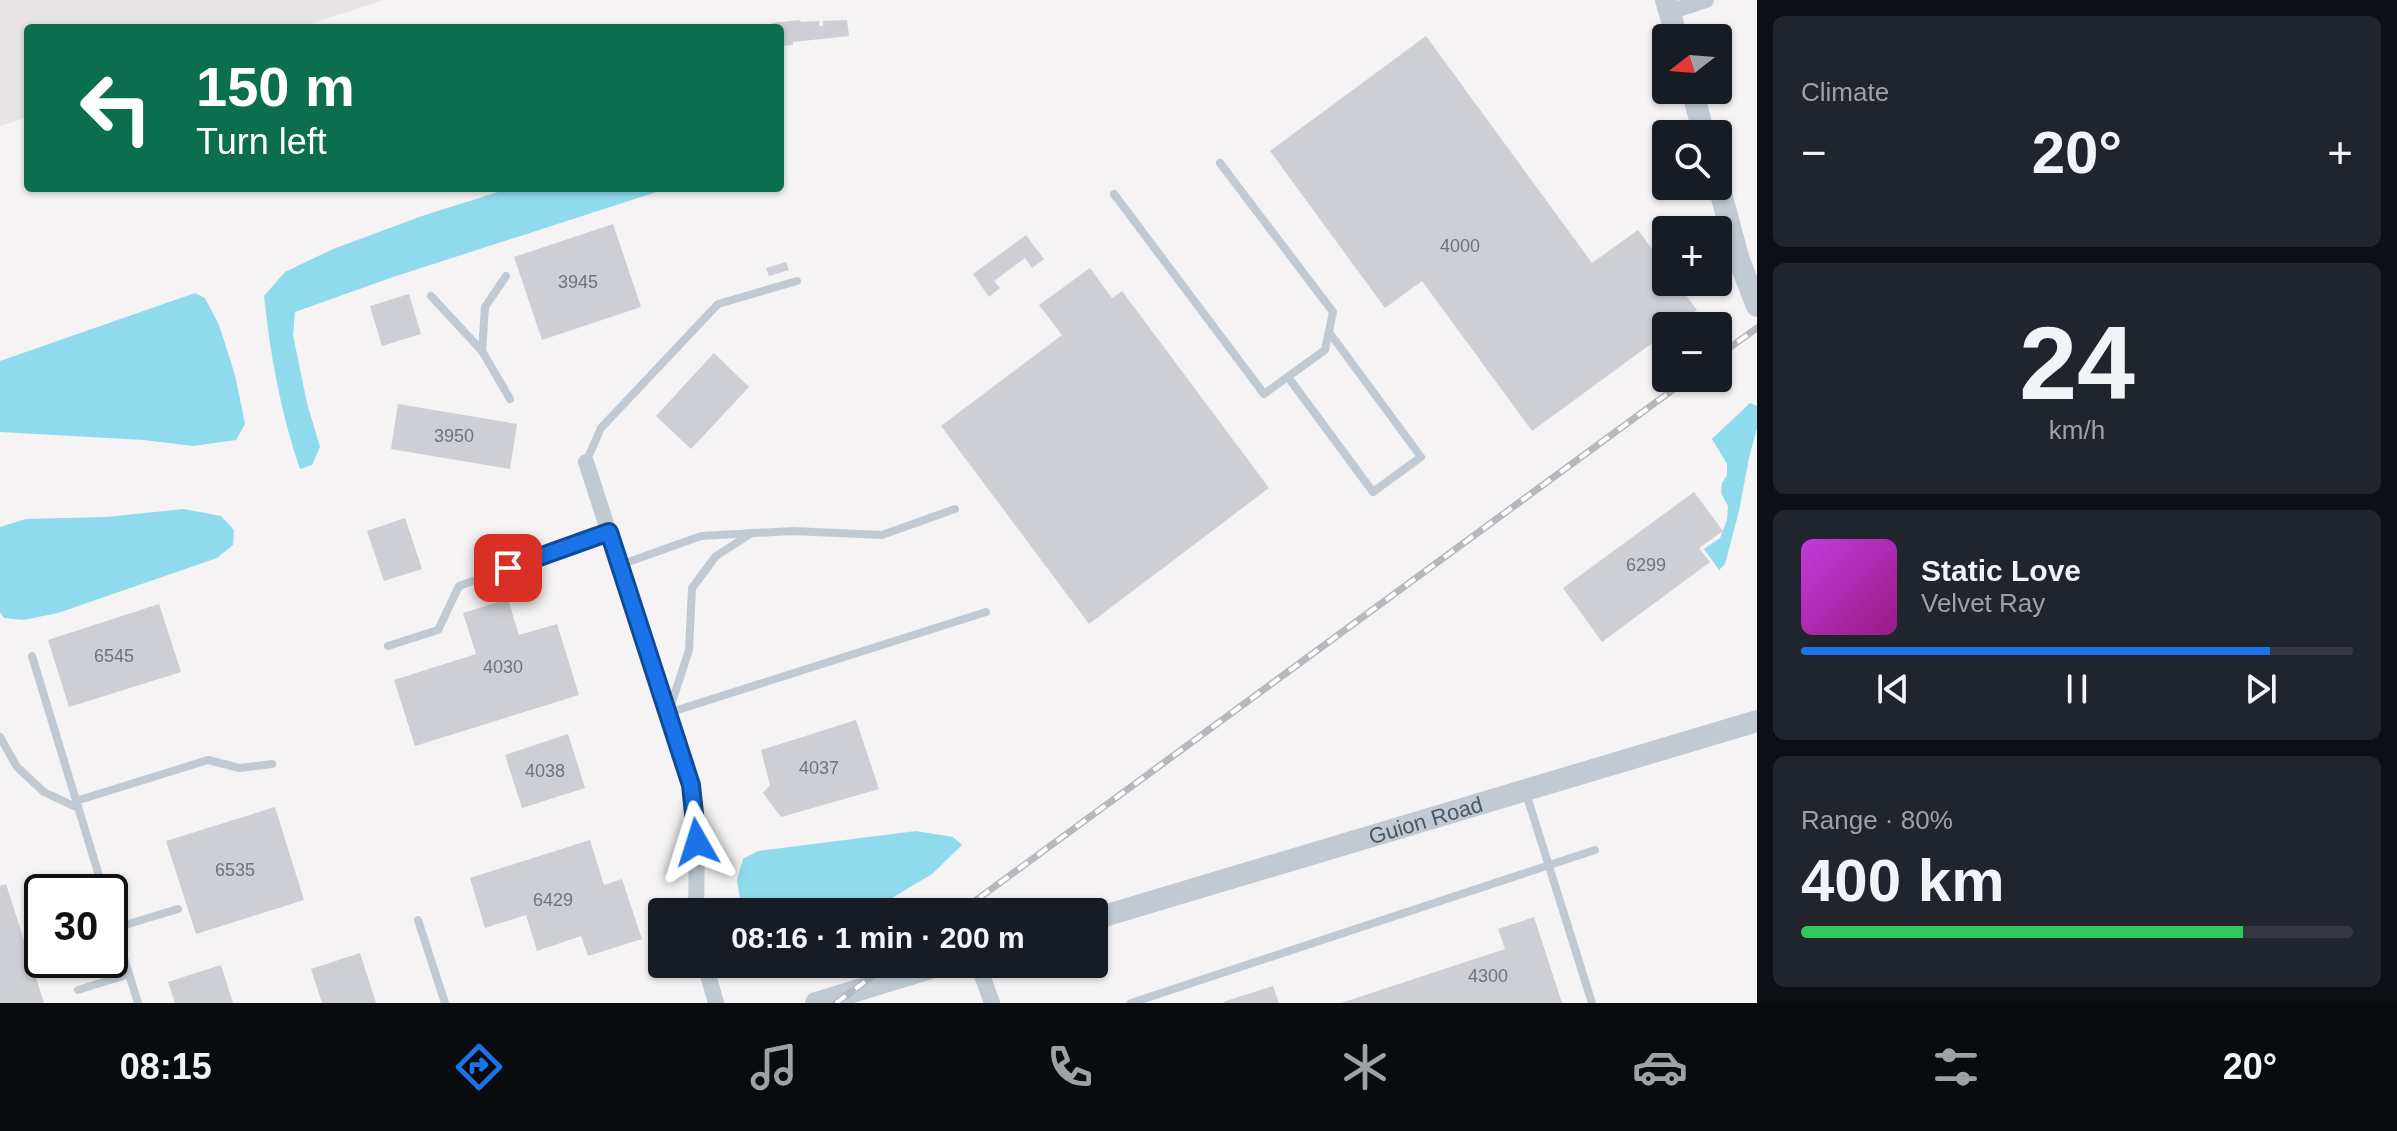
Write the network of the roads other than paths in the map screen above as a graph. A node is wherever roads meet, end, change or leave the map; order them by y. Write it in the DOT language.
graph roads {
  1 [pos="1706,0"];
  2 [pos="1668,6"];
  3 [pos="1220,163"];
  4 [pos="1114,194"];
  5 [pos="1723,200"];
  6 [pos="506,276"];
  7 [pos="797,281"];
  8 [pos="431,296"];
  9 [pos="1757,306"];
  10 [pos="1329,332"];
  11 [pos="482,351"];
  12 [pos="1288,377"];
  13 [pos="510,399"];
  14 [pos="586,462"];
  15 [pos="955,509"];
  16 [pos="609,532"];
  17 [pos="752,533"];
  18 [pos="620,565"];
  19 [pos="986,612"];
  20 [pos="388,646"];
  21 [pos="32,656"];
  22 [pos="668,713"];
  23 [pos="1757,721"];
  24 [pos="0,737"];
  25 [pos="272,764"];
  26 [pos="1525,790"];
  27 [pos="77,804"];
  28 [pos="1595,850"];
  29 [pos="1549,865"];
  30 [pos="98,874"];
  31 [pos="696,898"];
  32 [pos="178,909"];
  33 [pos="1108,915"];
  34 [pos="418,920"];
  35 [pos="128,924"];
  36 [pos="128,971"];
  37 [pos="129,974"];
  38 [pos="709,978"];
  39 [pos="898,978"];
  40 [pos="983,978"];
  41 [pos="78,990"];
  42 [pos="138,1003"];
  43 [pos="445,1003"];
  44 [pos="716,1003"];
  45 [pos="816,1003"];
  46 [pos="992,1003"];
  47 [pos="1131,1003"];
  48 [pos="1592,1003"];
  1 -- 2 [label="street"];
  3 -- 10 [label="lane"];
  4 -- 12 [label="lane"];
  5 -- 9 [label="street"];
  6 -- 11 [label="lane"];
  7 -- 14 [label="lane"];
  8 -- 11 [label="lane"];
  10 -- 12 [label="lane"];
  10 -- 12 [label="lane"];
  11 -- 13 [label="lane"];
  14 -- 16 [label="street"];
  15 -- 17 [label="lane"];
  16 -- 18 [label="street"];
  16 -- 20 [label="lane"];
  17 -- 18 [label="lane"];
  17 -- 22 [label="lane"];
  18 -- 22 [label="street"];
  19 -- 22 [label="lane"];
  21 -- 27 [label="lane"];
  22 -- 31 [label="street"];
  23 -- 26 [label="street, Guion Road"];
  24 -- 27 [label="lane"];
  25 -- 27 [label="lane"];
  26 -- 29 [label="lane"];
  26 -- 33 [label="street, Guion Road"];
  27 -- 30 [label="lane"];
  28 -- 29 [label="lane"];
  29 -- 47 [label="lane"];
  29 -- 48 [label="lane"];
  32 -- 35 [label="lane"];
  34 -- 43 [label="lane"];
  36 -- 37 [label="lane"];
  37 -- 41 [label="lane"];
  37 -- 42 [label="lane"];
  38 -- 44 [label="street"];
  39 -- 45 [label="street"];
  40 -- 46 [label="street"];
}
